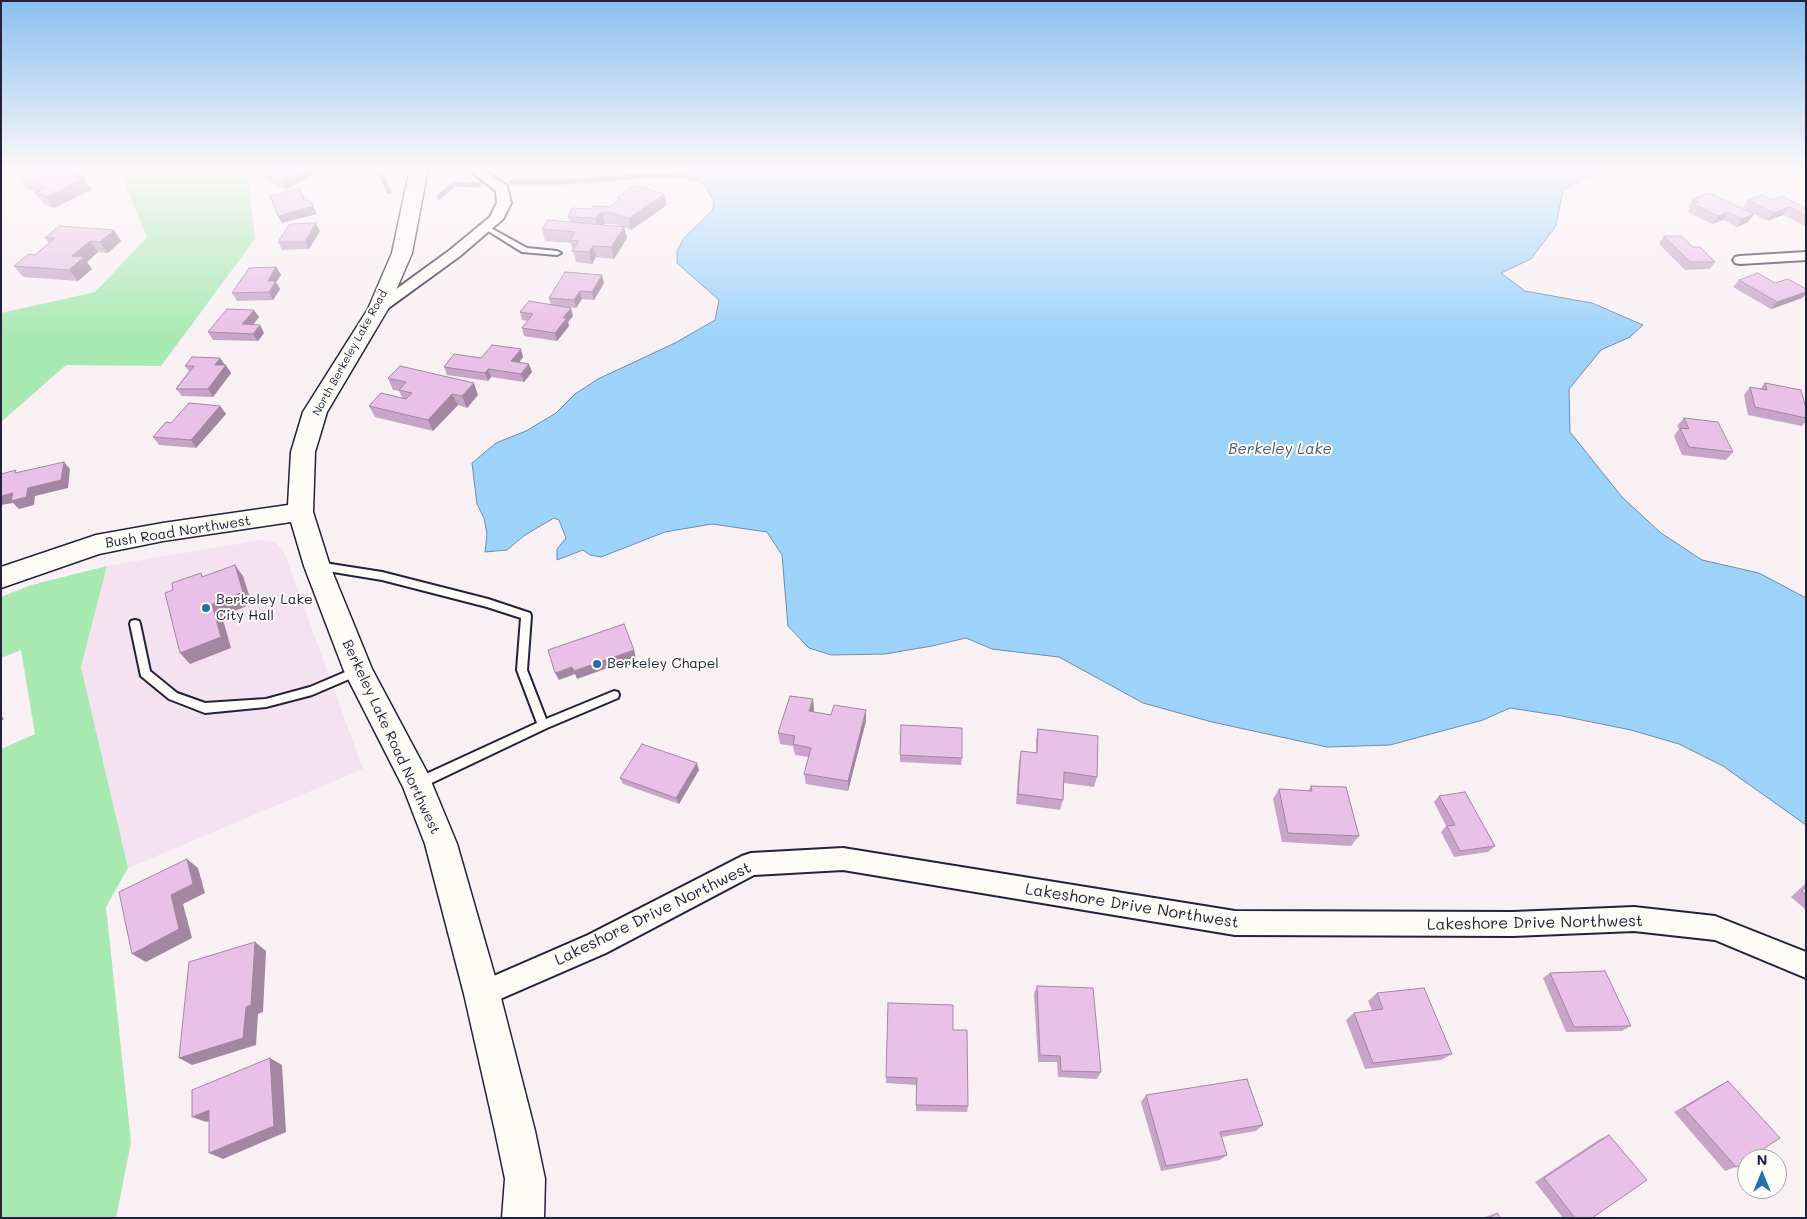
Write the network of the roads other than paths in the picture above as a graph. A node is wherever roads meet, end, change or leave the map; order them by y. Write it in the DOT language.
graph roads {
  1 [pos="410,225"];
  2 [pos="490,225"];
  3 [pos="487,228"];
  4 [pos="557,253"];
  5 [pos="1806,256"];
  6 [pos="1740,260"];
  7 [pos="378,309"];
  8 [pos="300,512"];
  9 [pos="316,566"];
  10 [pos="1,578"];
  11 [pos="135,624"];
  12 [pos="358,670"];
  13 [pos="614,695"];
  14 [pos="543,725"];
  15 [pos="417,784"];
  16 [pos="1806,965"];
  17 [pos="482,994"];
  18 [pos="523,1218"];
  1 -- 7 [label="street, North Berkeley Lake Road"];
  2 -- 3 [label="street"];
  3 -- 4 [label="lane"];
  3 -- 7 [label="street"];
  5 -- 6 [label="street"];
  7 -- 8 [label="street, North Berkeley Lake Road"];
  8 -- 9 [label="street, Berkeley Lake Road Northwest"];
  8 -- 10 [label="street, Bush Road Northwest"];
  9 -- 12 [label="street, Berkeley Lake Road Northwest"];
  9 -- 14 [label="lane"];
  11 -- 12 [label="lane"];
  12 -- 15 [label="street, Berkeley Lake Road Northwest"];
  13 -- 14 [label="lane"];
  14 -- 15 [label="lane"];
  15 -- 17 [label="street, Berkeley Lake Road Northwest"];
  16 -- 17 [label="street, Lakeshore Drive Northwest"];
  17 -- 18 [label="street, Berkeley Lake Road Northwest"];
}
